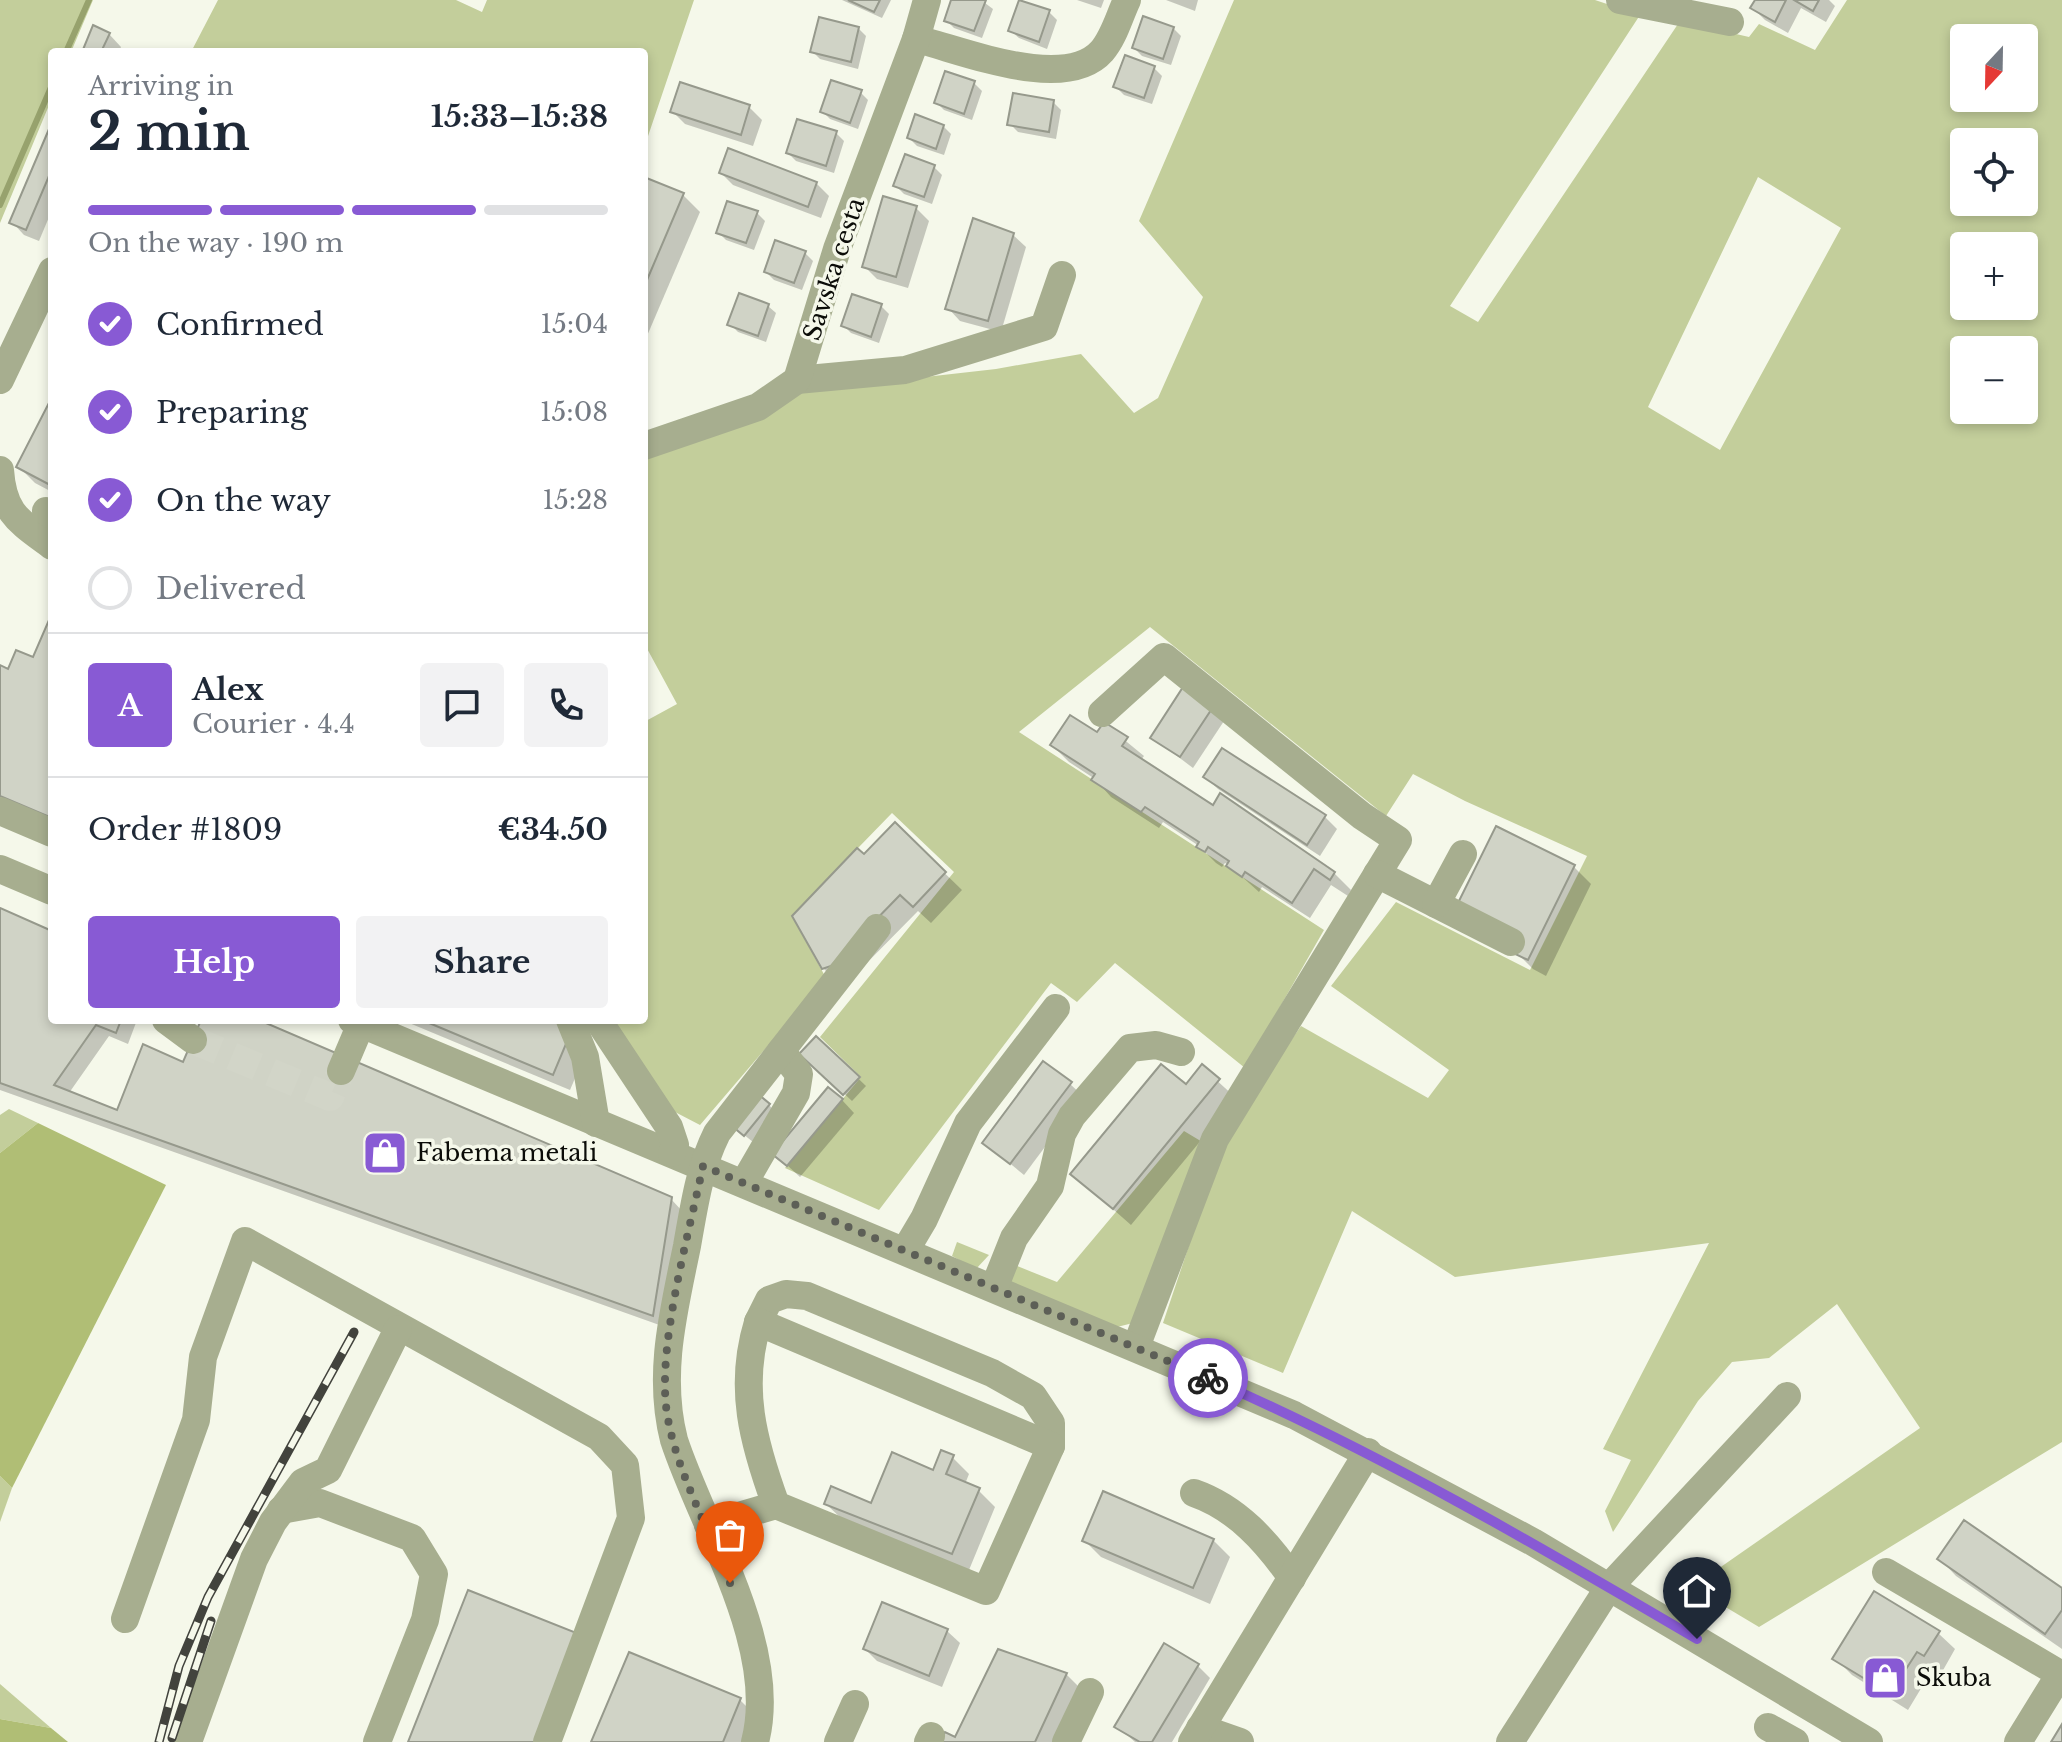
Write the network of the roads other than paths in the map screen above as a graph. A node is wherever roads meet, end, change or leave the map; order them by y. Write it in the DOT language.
graph roads {
  1 [pos="927,0"];
  2 [pos="1127,0"];
  3 [pos="1620,0"];
  4 [pos="1730,22"];
  5 [pos="916,39"];
  6 [pos="1062,275"];
  7 [pos="48,279"];
  8 [pos="0,380"];
  9 [pos="797,380"];
  10 [pos="648,445"];
  11 [pos="0,470"];
  12 [pos="48,543"];
  13 [pos="1102,713"];
  14 [pos="0,811"];
  15 [pos="48,831"];
  16 [pos="1463,854"];
  17 [pos="0,869"];
  18 [pos="1377,874"];
  19 [pos="48,889"];
  20 [pos="1436,904"];
  21 [pos="877,928"];
  22 [pos="1511,942"];
  23 [pos="1056,1008"];
  24 [pos="171,1024"];
  25 [pos="356,1024"];
  26 [pos="362,1024"];
  27 [pos="572,1024"];
  28 [pos="601,1024"];
  29 [pos="193,1040"];
  30 [pos="781,1051"];
  31 [pos="1181,1052"];
  32 [pos="341,1071"];
  33 [pos="596,1123"];
  34 [pos="672,1153"];
  35 [pos="703,1166"];
  36 [pos="744,1183"];
  37 [pos="905,1251"];
  38 [pos="994,1288"];
  39 [pos="758,1322"];
  40 [pos="398,1329"];
  41 [pos="1136,1347"];
  42 [pos="1787,1396"];
  43 [pos="1051,1446"];
  44 [pos="1368,1452"];
  45 [pos="1194,1493"];
  46 [pos="776,1505"];
  47 [pos="281,1510"];
  48 [pos="708,1525"];
  49 [pos="1886,1572"];
  50 [pos="1292,1578"];
  51 [pos="1609,1587"];
  52 [pos="125,1619"];
  53 [pos="1090,1692"];
  54 [pos="855,1704"];
  55 [pos="2062,1708"];
  56 [pos="1768,1727"];
  57 [pos="1837,1734"];
  58 [pos="1196,1735"];
  59 [pos="188,1742"];
  60 [pos="377,1742"];
  61 [pos="547,1742"];
  62 [pos="755,1742"];
  63 [pos="838,1742"];
  64 [pos="1066,1742"];
  65 [pos="1240,1742"];
  66 [pos="1510,1742"];
  67 [pos="1795,1742"];
  68 [pos="1869,1742"];
  69 [pos="2018,1742"];
  70 [pos="2041,1742"];
  1 -- 5 [label="street, Savska cesta"];
  2 -- 5 [label="street"];
  3 -- 4 [label="street"];
  5 -- 9 [label="street, Savska cesta"];
  6 -- 9 [label="street"];
  7 -- 8 [label="street"];
  9 -- 10 [label="street"];
  11 -- 12 [label="street"];
  13 -- 18 [label="street"];
  14 -- 15 [label="street"];
  16 -- 20 [label="street"];
  17 -- 19 [label="street"];
  18 -- 20 [label="street"];
  18 -- 41 [label="street"];
  20 -- 22 [label="street"];
  21 -- 30 [label="street"];
  23 -- 37 [label="street"];
  24 -- 29 [label="street"];
  25 -- 32 [label="street"];
  26 -- 33 [label="street"];
  27 -- 33 [label="street"];
  28 -- 34 [label="street"];
  30 -- 35 [label="street"];
  30 -- 36 [label="street"];
  31 -- 38 [label="street"];
  33 -- 34 [label="street"];
  34 -- 35 [label="street"];
  35 -- 36 [label="street"];
  35 -- 48 [label="street"];
  36 -- 37 [label="street"];
  37 -- 38 [label="street"];
  38 -- 41 [label="street"];
  39 -- 43 [label="street"];
  39 -- 43 [label="street"];
  39 -- 46 [label="street"];
  40 -- 47 [label="street"];
  40 -- 52 [label="street"];
  40 -- 61 [label="street"];
  41 -- 44 [label="street"];
  42 -- 51 [label="street"];
  43 -- 46 [label="street"];
  44 -- 50 [label="street"];
  44 -- 51 [label="street"];
  45 -- 50 [label="street"];
  46 -- 48 [label="street"];
  47 -- 59 [label="street"];
  47 -- 60 [label="street"];
  48 -- 62 [label="street"];
  49 -- 69 [label="street"];
  50 -- 58 [label="street"];
  51 -- 57 [label="street"];
  51 -- 66 [label="street"];
  53 -- 64 [label="street"];
  54 -- 63 [label="street"];
  55 -- 70 [label="street"];
  56 -- 67 [label="street"];
  57 -- 68 [label="street"];
  58 -- 65 [label="street"];
}
